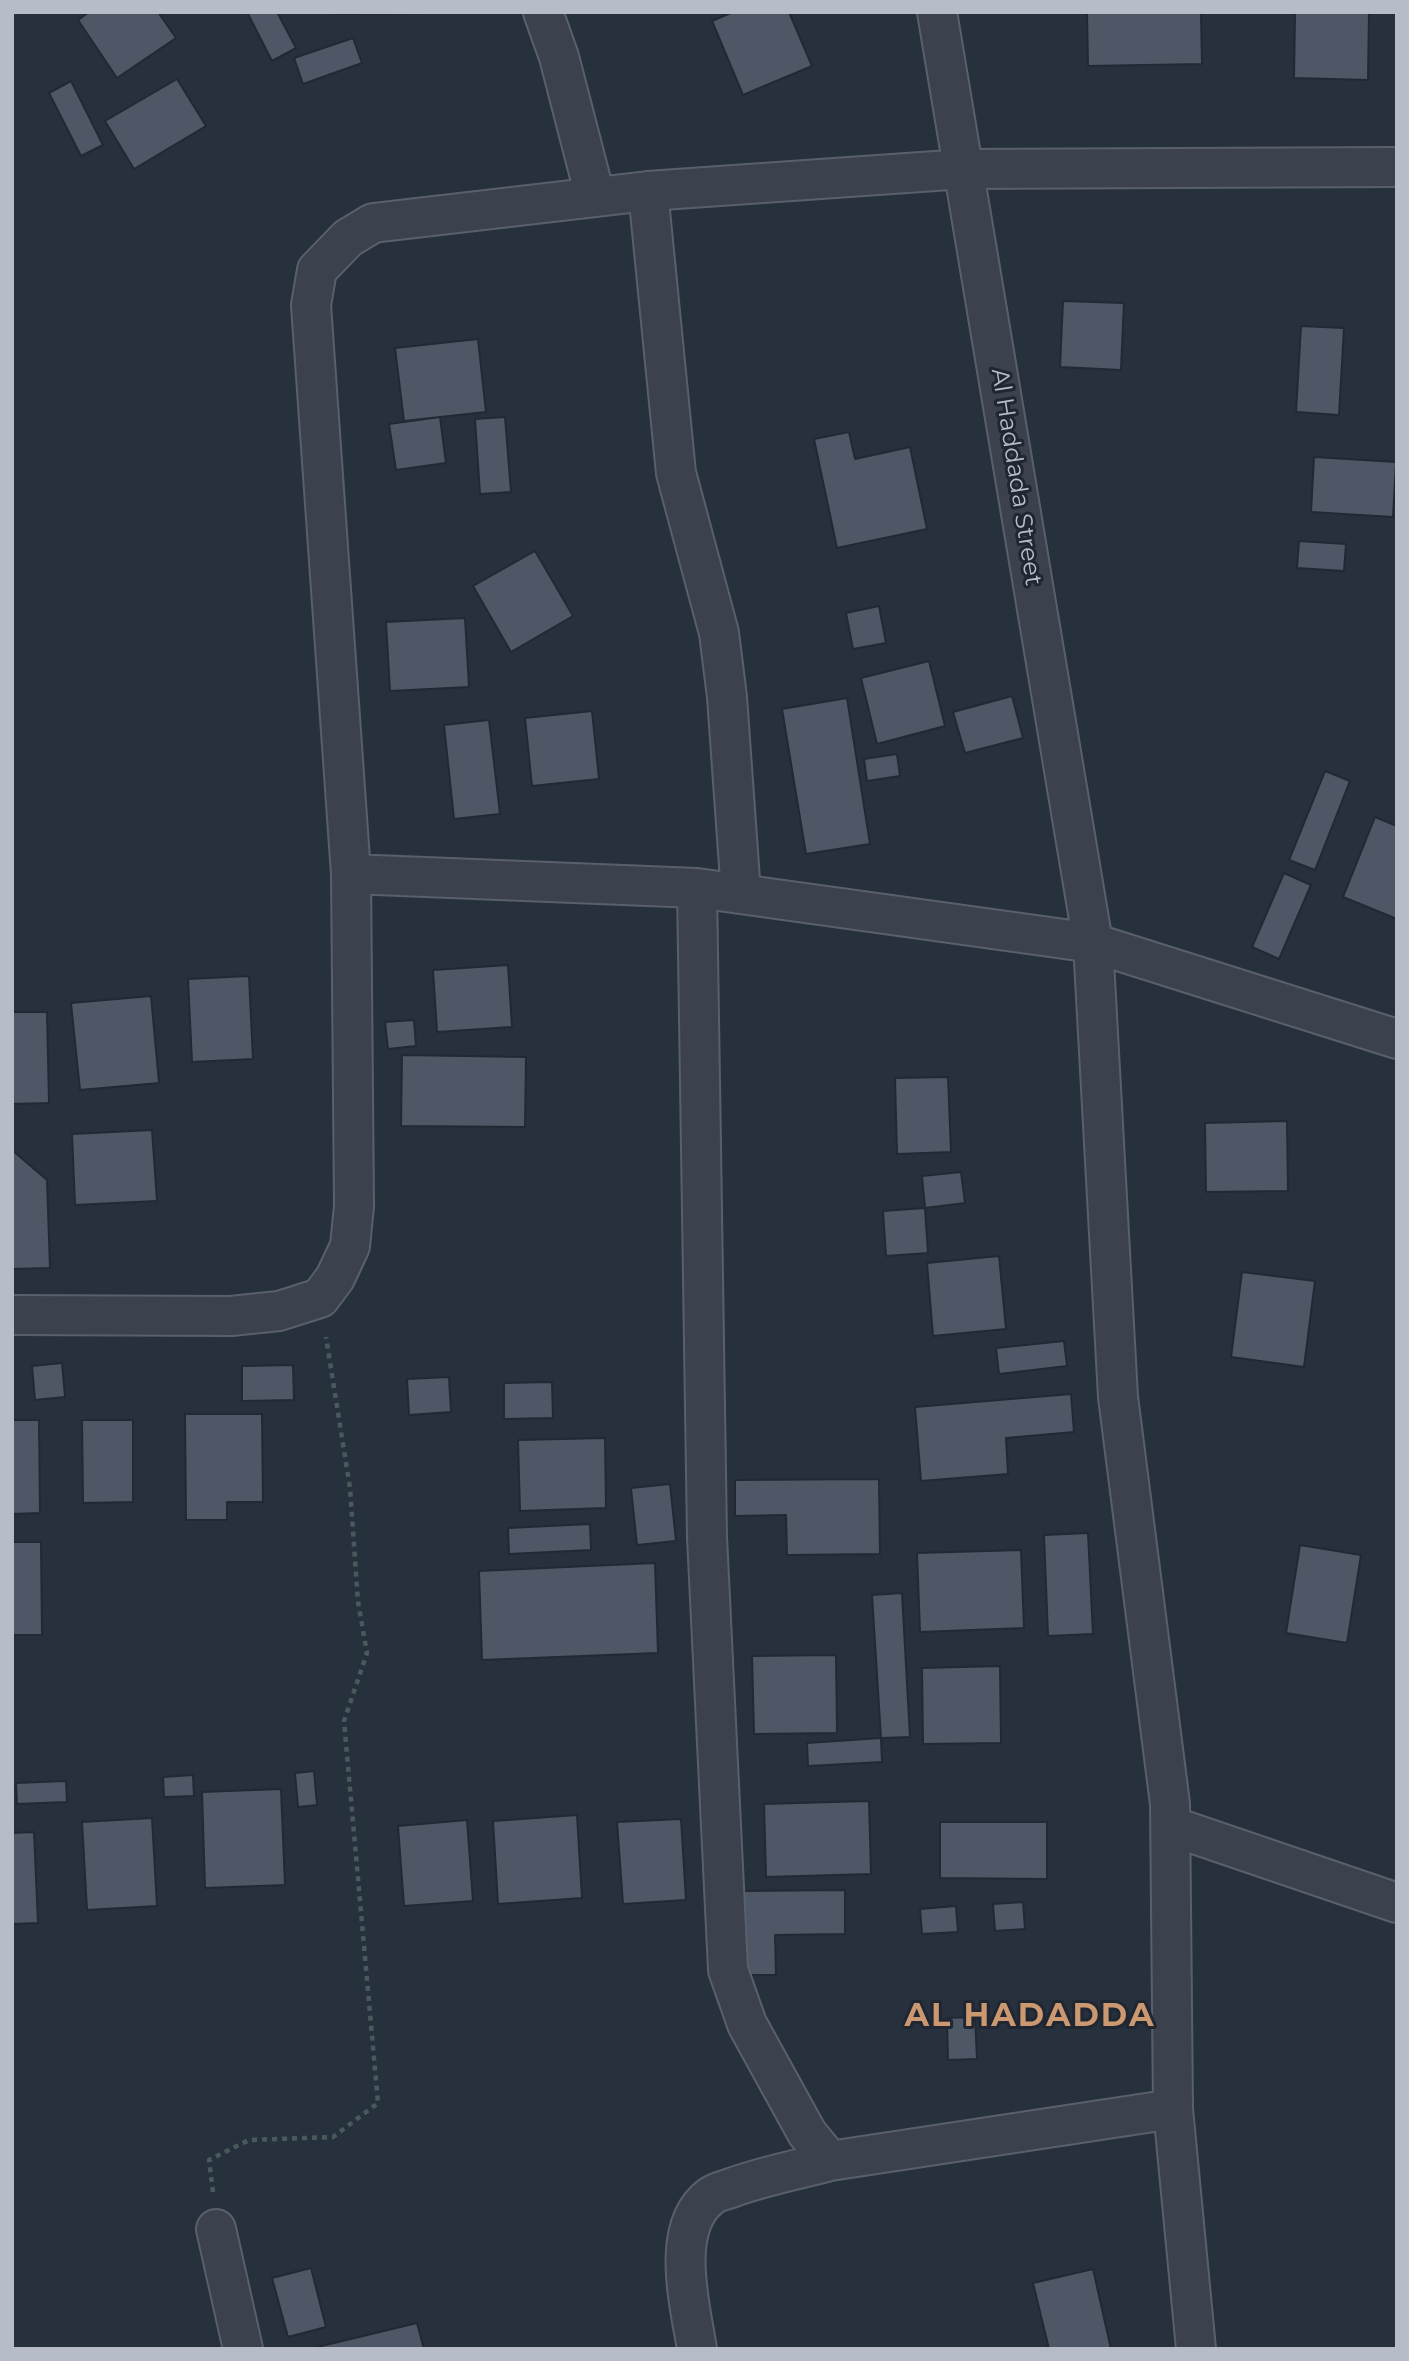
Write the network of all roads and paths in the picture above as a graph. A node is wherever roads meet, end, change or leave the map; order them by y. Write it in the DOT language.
graph roads {
  1 [pos="542,12"];
  2 [pos="937,12"];
  3 [pos="1397,167"];
  4 [pos="964,169"];
  5 [pos="648,191"];
  6 [pos="595,196"];
  7 [pos="351,874"];
  8 [pos="697,888"];
  9 [pos="741,894"];
  10 [pos="1093,943"];
  11 [pos="1397,1039"];
  12 [pos="320,1298"];
  13 [pos="12,1315"];
  14 [pos="1171,1826"];
  15 [pos="1397,1903"];
  16 [pos="1173,2109"];
  17 [pos="830,2161"];
  18 [pos="216,2229"];
  19 [pos="243,2349"];
  20 [pos="697,2349"];
  21 [pos="1196,2349"];
  1 -- 6 [label="street"];
  2 -- 4 [label="street, Al Haddada Street"];
  3 -- 4 [label="street"];
  4 -- 5 [label="street"];
  4 -- 10 [label="street, Al Haddada Street"];
  5 -- 6 [label="street"];
  5 -- 9 [label="street"];
  6 -- 7 [label="street"];
  7 -- 8 [label="street"];
  7 -- 12 [label="street"];
  8 -- 9 [label="street"];
  8 -- 17 [label="street"];
  9 -- 10 [label="street"];
  10 -- 11 [label="street"];
  10 -- 14 [label="street, Al Haddada Street"];
  12 -- 13 [label="street"];
  12 -- 18 [label="path"];
  14 -- 15 [label="street"];
  14 -- 16 [label="street, Al Haddada Street"];
  16 -- 17 [label="street"];
  16 -- 21 [label="street, Al Haddada Street"];
  17 -- 20 [label="street"];
  18 -- 19 [label="street"];
}
